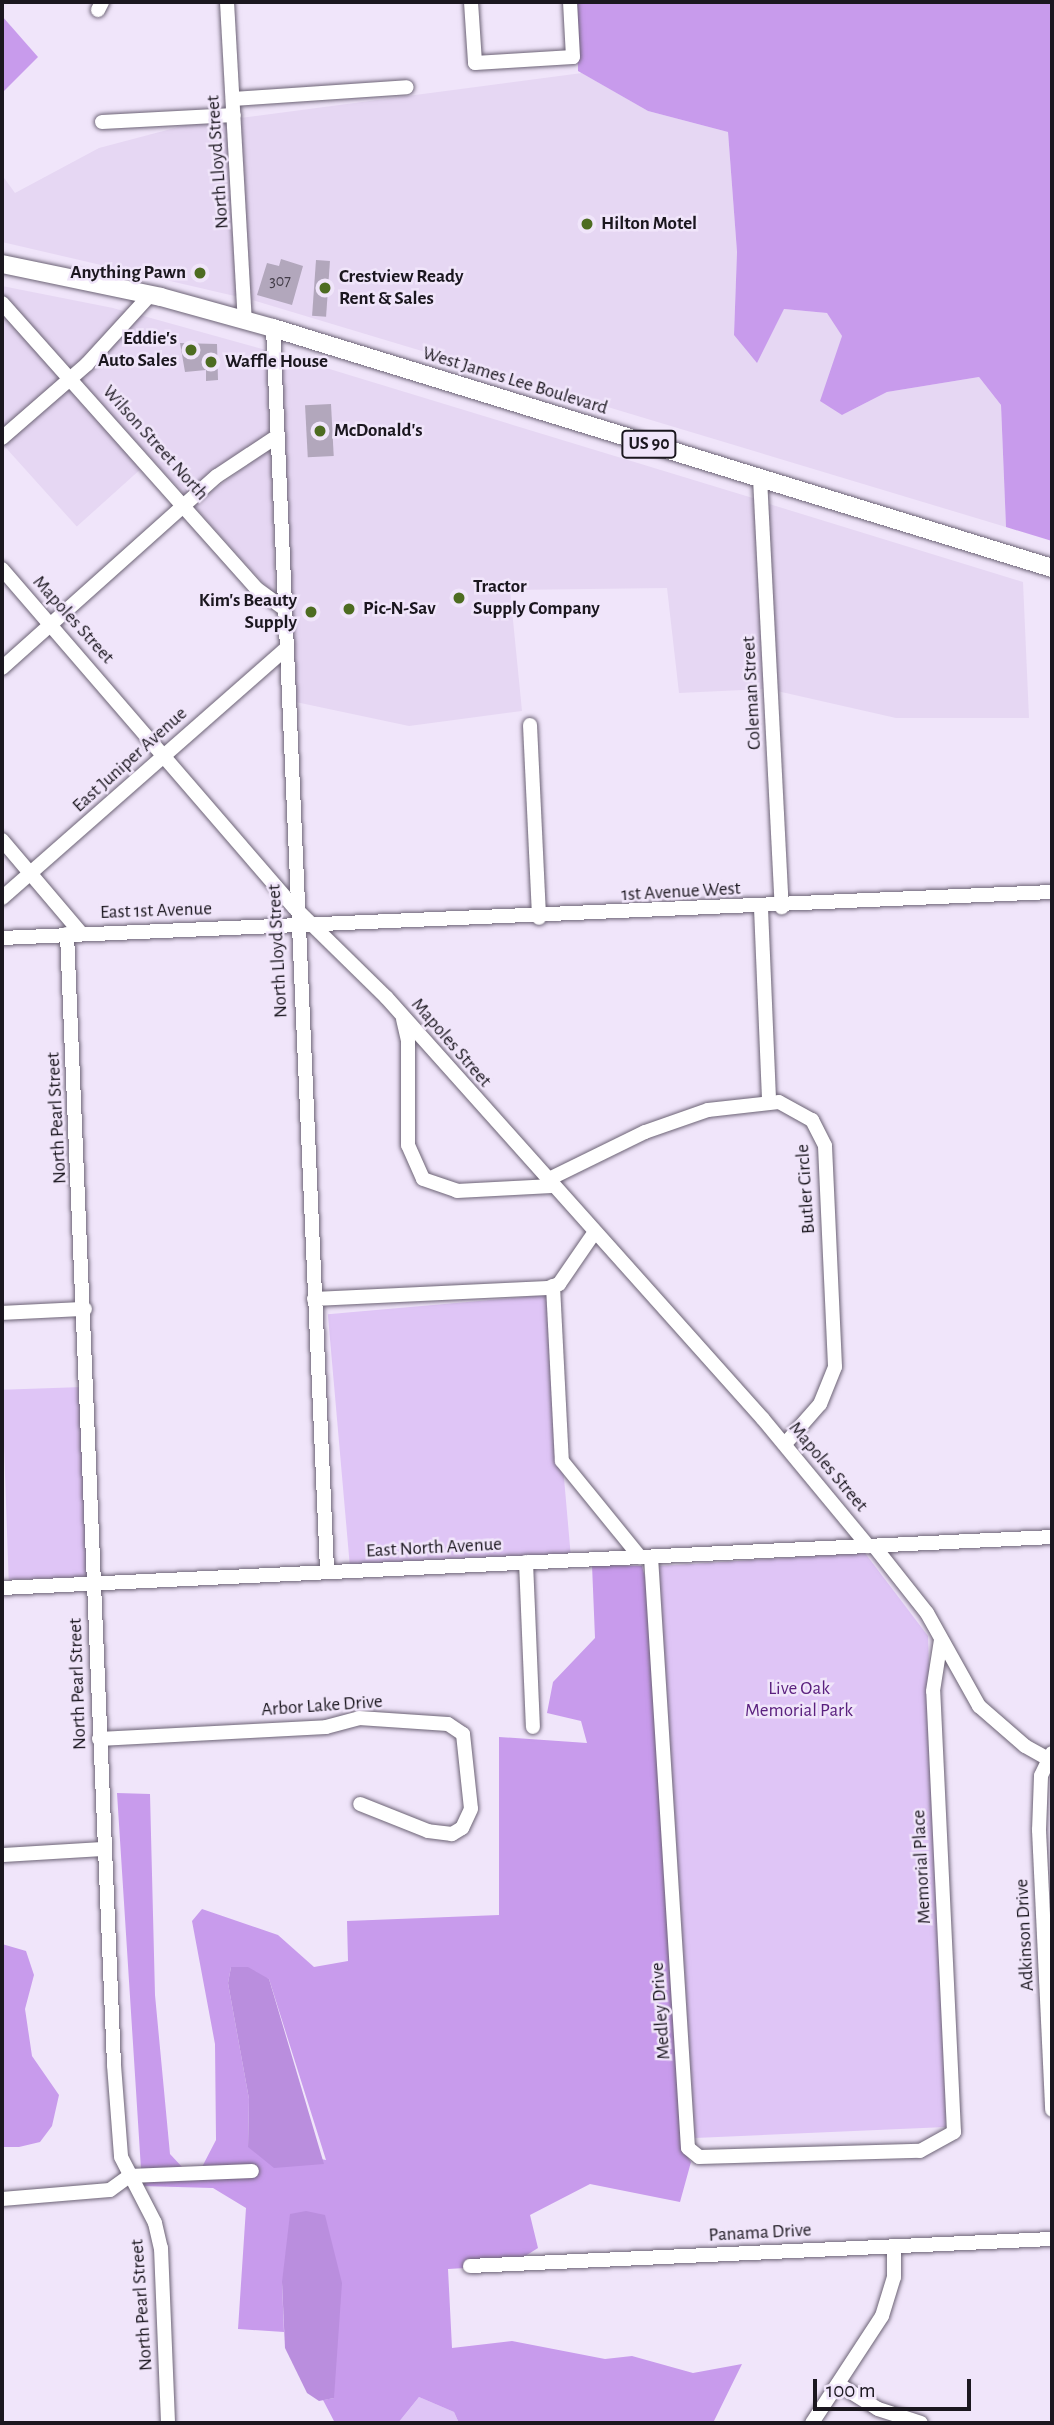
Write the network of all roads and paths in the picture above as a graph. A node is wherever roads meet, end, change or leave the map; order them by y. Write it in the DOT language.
graph roads {
  1 [pos="227,2"];
  2 [pos="471,2"];
  3 [pos="570,2"];
  4 [pos="407,87"];
  5 [pos="236,99"];
  6 [pos="234,115"];
  7 [pos="102,122"];
  8 [pos="2,264"];
  9 [pos="151,294"];
  10 [pos="2,303"];
  11 [pos="245,320"];
  12 [pos="272,328"];
  13 [pos="71,378"];
  14 [pos="276,437"];
  15 [pos="2,438"];
  16 [pos="760,478"];
  17 [pos="186,504"];
  18 [pos="1052,568"];
  19 [pos="2,569"];
  20 [pos="282,607"];
  21 [pos="52,625"];
  22 [pos="284,650"];
  23 [pos="2,668"];
  24 [pos="530,725"];
  25 [pos="166,754"];
  26 [pos="2,840"];
  27 [pos="31,872"];
  28 [pos="1052,892"];
  29 [pos="2,898"];
  30 [pos="782,907"];
  31 [pos="295,908"];
  32 [pos="761,908"];
  33 [pos="539,918"];
  34 [pos="296,924"];
  35 [pos="311,924"];
  36 [pos="74,934"];
  37 [pos="2,938"];
  38 [pos="402,1015"];
  39 [pos="769,1101"];
  40 [pos="549,1183"];
  41 [pos="594,1233"];
  42 [pos="553,1286"];
  43 [pos="314,1299"];
  44 [pos="85,1309"];
  45 [pos="2,1313"];
  46 [pos="785,1444"];
  47 [pos="1052,1537"];
  48 [pos="871,1546"];
  49 [pos="645,1557"];
  50 [pos="526,1563"];
  51 [pos="327,1572"];
  52 [pos="95,1583"];
  53 [pos="2,1588"];
  54 [pos="941,1640"];
  55 [pos="533,1727"];
  56 [pos="99,1739"];
  57 [pos="1051,1757"];
  58 [pos="360,1804"];
  59 [pos="104,1849"];
  60 [pos="2,1855"];
  61 [pos="952,2093"];
  62 [pos="1052,2110"];
  63 [pos="252,2171"];
  64 [pos="129,2176"];
  65 [pos="2,2199"];
  66 [pos="1052,2239"];
  67 [pos="894,2246"];
  68 [pos="470,2266"];
  69 [pos="838,2384"];
  70 [pos="168,2423"];
  71 [pos="812,2423"];
  72 [pos="921,2423"];
  1 -- 5 [label="street, North Lloyd Street"];
  2 -- 3 [label="street"];
  4 -- 5 [label="street"];
  5 -- 6 [label="street, North Lloyd Street"];
  6 -- 7 [label="street"];
  6 -- 11 [label="street, North Lloyd Street"];
  8 -- 9 [label="main road, West James Lee Boulevard / US 90"];
  9 -- 11 [label="main road, West James Lee Boulevard / US 90"];
  9 -- 13 [label="street"];
  10 -- 13 [label="street, Wilson Street North"];
  11 -- 12 [label="main road, West James Lee Boulevard / US 90"];
  12 -- 14 [label="street, North Lloyd Street"];
  12 -- 16 [label="main road, West James Lee Boulevard / US 90"];
  13 -- 15 [label="street"];
  13 -- 17 [label="street, Wilson Street North"];
  14 -- 17 [label="street"];
  14 -- 20 [label="street, North Lloyd Street"];
  16 -- 18 [label="main road, West James Lee Boulevard / US 90"];
  16 -- 30 [label="street, Coleman Street"];
  17 -- 20 [label="street, Wilson Street North"];
  17 -- 21 [label="street"];
  19 -- 21 [label="street, Mapoles Street"];
  20 -- 22 [label="street, North Lloyd Street"];
  21 -- 23 [label="street"];
  21 -- 25 [label="street, Mapoles Street"];
  22 -- 25 [label="street, East Juniper Avenue"];
  22 -- 31 [label="street, North Lloyd Street"];
  24 -- 33 [label="street"];
  25 -- 27 [label="street, East Juniper Avenue"];
  25 -- 31 [label="street, Mapoles Street"];
  26 -- 27 [label="street"];
  27 -- 29 [label="street, East Juniper Avenue"];
  27 -- 36 [label="street"];
  28 -- 30 [label="street, 1st Avenue West"];
  30 -- 32 [label="street, 1st Avenue West"];
  31 -- 34 [label="street, North Lloyd Street"];
  31 -- 35 [label="street, Mapoles Street"];
  32 -- 33 [label="street, 1st Avenue West"];
  32 -- 39 [label="street"];
  33 -- 35 [label="street, 1st Avenue West"];
  34 -- 35 [label="street, East 1st Avenue"];
  34 -- 36 [label="street, East 1st Avenue"];
  34 -- 43 [label="street, North Lloyd Street"];
  35 -- 38 [label="street, Mapoles Street"];
  36 -- 37 [label="street, East 1st Avenue"];
  36 -- 44 [label="street, North Pearl Street"];
  38 -- 40 [label="street, Mapoles Street"];
  38 -- 40 [label="street"];
  39 -- 40 [label="street, Butler Circle"];
  39 -- 46 [label="street, Butler Circle"];
  40 -- 41 [label="street, Mapoles Street"];
  41 -- 42 [label="street"];
  41 -- 46 [label="street, Mapoles Street"];
  42 -- 43 [label="street"];
  42 -- 49 [label="street"];
  43 -- 51 [label="street, North Lloyd Street"];
  44 -- 45 [label="street"];
  44 -- 52 [label="street, North Pearl Street"];
  46 -- 48 [label="street, Mapoles Street"];
  47 -- 48 [label="street, East North Avenue"];
  48 -- 49 [label="street, East North Avenue"];
  48 -- 54 [label="street, Mapoles Street"];
  49 -- 50 [label="street, East North Avenue"];
  49 -- 61 [label="street, Medley Drive"];
  50 -- 51 [label="street, East North Avenue"];
  50 -- 55 [label="street"];
  51 -- 52 [label="street, East North Avenue"];
  52 -- 53 [label="street, East North Avenue"];
  52 -- 56 [label="street, North Pearl Street"];
  54 -- 57 [label="street, Mapoles Street"];
  54 -- 61 [label="street, Memorial Place"];
  56 -- 58 [label="street, Arbor Lake Drive"];
  56 -- 59 [label="street, North Pearl Street"];
  57 -- 62 [label="street, Adkinson Drive"];
  59 -- 60 [label="street"];
  59 -- 64 [label="street, North Pearl Street"];
  63 -- 64 [label="street"];
  64 -- 65 [label="street"];
  64 -- 70 [label="street, North Pearl Street"];
  66 -- 67 [label="street, Panama Drive"];
  67 -- 68 [label="street, Panama Drive"];
  67 -- 69 [label="street"];
  69 -- 71 [label="street"];
  69 -- 72 [label="street"];
}
